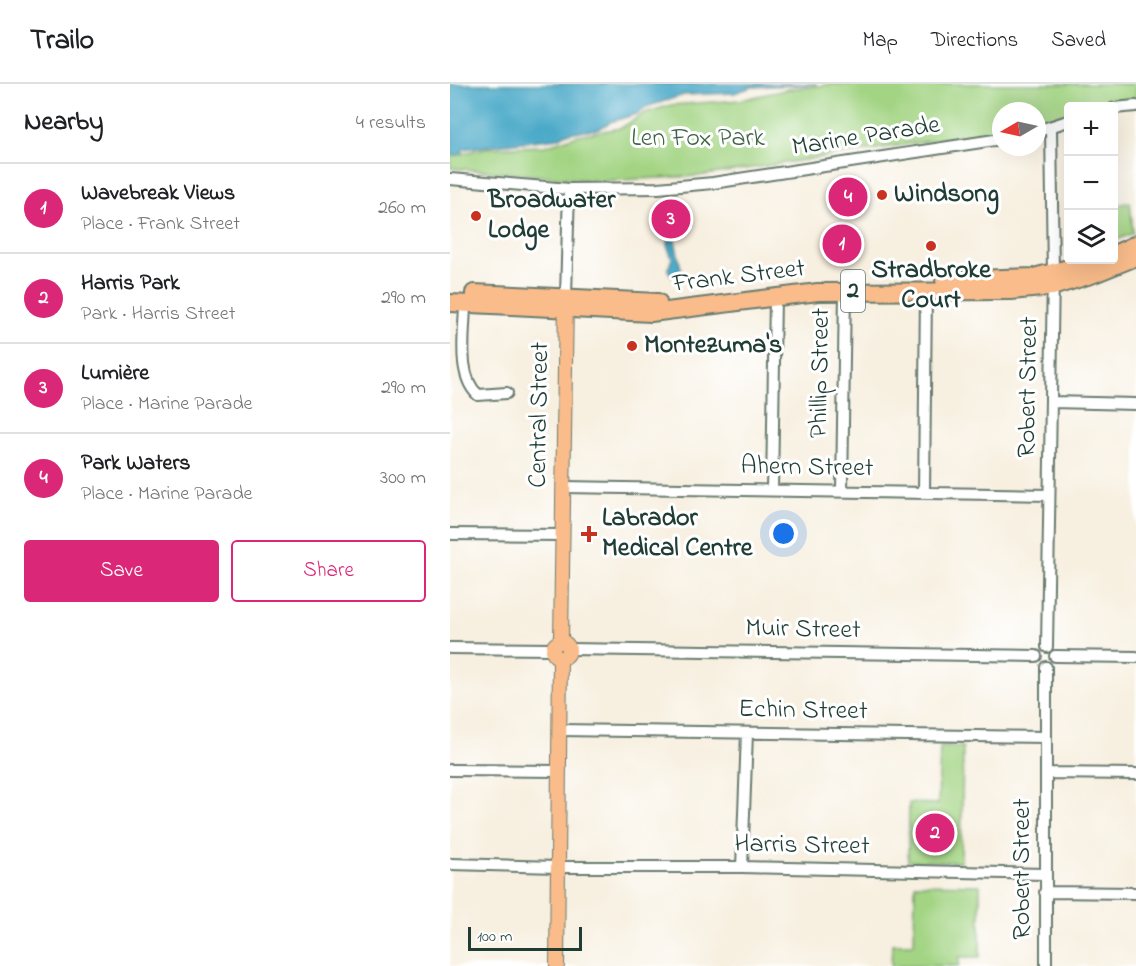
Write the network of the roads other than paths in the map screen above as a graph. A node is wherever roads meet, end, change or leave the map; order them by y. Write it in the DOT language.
graph roads {
  1 [pos="1136,106"];
  2 [pos="1118,108"];
  3 [pos="1064,123"];
  4 [pos="1051,127"];
  5 [pos="1046,128"];
  6 [pos="992,140"];
  7 [pos="450,179"];
  8 [pos="569,189"];
  9 [pos="1136,244"];
  10 [pos="1118,252"];
  11 [pos="1136,257"];
  12 [pos="1091,264"];
  13 [pos="1053,280"];
  14 [pos="845,291"];
  15 [pos="926,291"];
  16 [pos="450,294"];
  17 [pos="775,297"];
  18 [pos="457,303"];
  19 [pos="566,303"];
  20 [pos="507,393"];
  21 [pos="1052,402"];
  22 [pos="1136,404"];
  23 [pos="564,487"];
  24 [pos="772,490"];
  25 [pos="842,491"];
  26 [pos="924,493"];
  27 [pos="1049,495"];
  28 [pos="450,534"];
  29 [pos="562,534"];
  30 [pos="1047,647"];
  31 [pos="450,648"];
  32 [pos="561,649"];
  33 [pos="1036,656"];
  34 [pos="1055,656"];
  35 [pos="1136,657"];
  36 [pos="1046,667"];
  37 [pos="560,730"];
  38 [pos="747,733"];
  39 [pos="1046,737"];
  40 [pos="450,770"];
  41 [pos="559,771"];
  42 [pos="1046,773"];
  43 [pos="1136,774"];
  44 [pos="450,864"];
  45 [pos="558,867"];
  46 [pos="742,867"];
  47 [pos="1045,874"];
  48 [pos="1045,892"];
  49 [pos="1136,892"];
  50 [pos="1045,965"];
  51 [pos="557,966"];
  1 -- 2 [label="street"];
  3 -- 4 [label="street"];
  4 -- 5 [label="street"];
  4 -- 13 [label="street, Robert Street"];
  6 -- 8 [label="street, Marine Parade"];
  7 -- 8 [label="street, Marine Parade"];
  8 -- 19 [label="street, Central Street"];
  9 -- 10 [label="highway"];
  11 -- 13 [label="highway, Frank Street / 2"];
  12 -- 13 [label="highway, Frank Street / 2"];
  13 -- 15 [label="highway, Frank Street / 2"];
  13 -- 19 [label="highway, Frank Street / 2"];
  13 -- 21 [label="street, Robert Street"];
  14 -- 15 [label="highway, Frank Street / 2"];
  14 -- 17 [label="highway, Frank Street / 2"];
  14 -- 25 [label="street, Phillip Street"];
  15 -- 26 [label="street"];
  16 -- 19 [label="highway, Frank Street / 2"];
  17 -- 19 [label="highway, Frank Street / 2"];
  17 -- 24 [label="street"];
  18 -- 19 [label="highway, Frank Street / 2"];
  18 -- 20 [label="street"];
  19 -- 23 [label="main road, Central Street"];
  21 -- 22 [label="street"];
  21 -- 27 [label="street, Robert Street"];
  23 -- 24 [label="street, Ahern Street"];
  23 -- 29 [label="main road, Central Street"];
  24 -- 25 [label="street, Ahern Street"];
  25 -- 26 [label="street, Ahern Street"];
  26 -- 27 [label="street, Ahern Street"];
  27 -- 30 [label="street, Robert Street"];
  28 -- 29 [label="street"];
  29 -- 32 [label="main road, Central Street"];
  30 -- 33 [label="street"];
  30 -- 34 [label="street"];
  31 -- 32 [label="street, Muir Street"];
  32 -- 33 [label="street, Muir Street"];
  32 -- 37 [label="main road, Central Street"];
  33 -- 36 [label="street"];
  34 -- 35 [label="street"];
  34 -- 36 [label="street"];
  36 -- 39 [label="street, Robert Street"];
  37 -- 38 [label="street, Echin Street"];
  37 -- 41 [label="main road, Central Street"];
  38 -- 39 [label="street, Echin Street"];
  38 -- 46 [label="street"];
  39 -- 42 [label="street, Robert Street"];
  40 -- 41 [label="street"];
  41 -- 45 [label="main road, Central Street"];
  42 -- 43 [label="street"];
  42 -- 47 [label="street, Robert Street"];
  44 -- 45 [label="street, Harris Street"];
  45 -- 46 [label="street, Harris Street"];
  45 -- 51 [label="main road, Central Street"];
  46 -- 47 [label="street, Harris Street"];
  47 -- 48 [label="street, Robert Street"];
  48 -- 49 [label="street"];
  48 -- 50 [label="street, Robert Street"];
}
